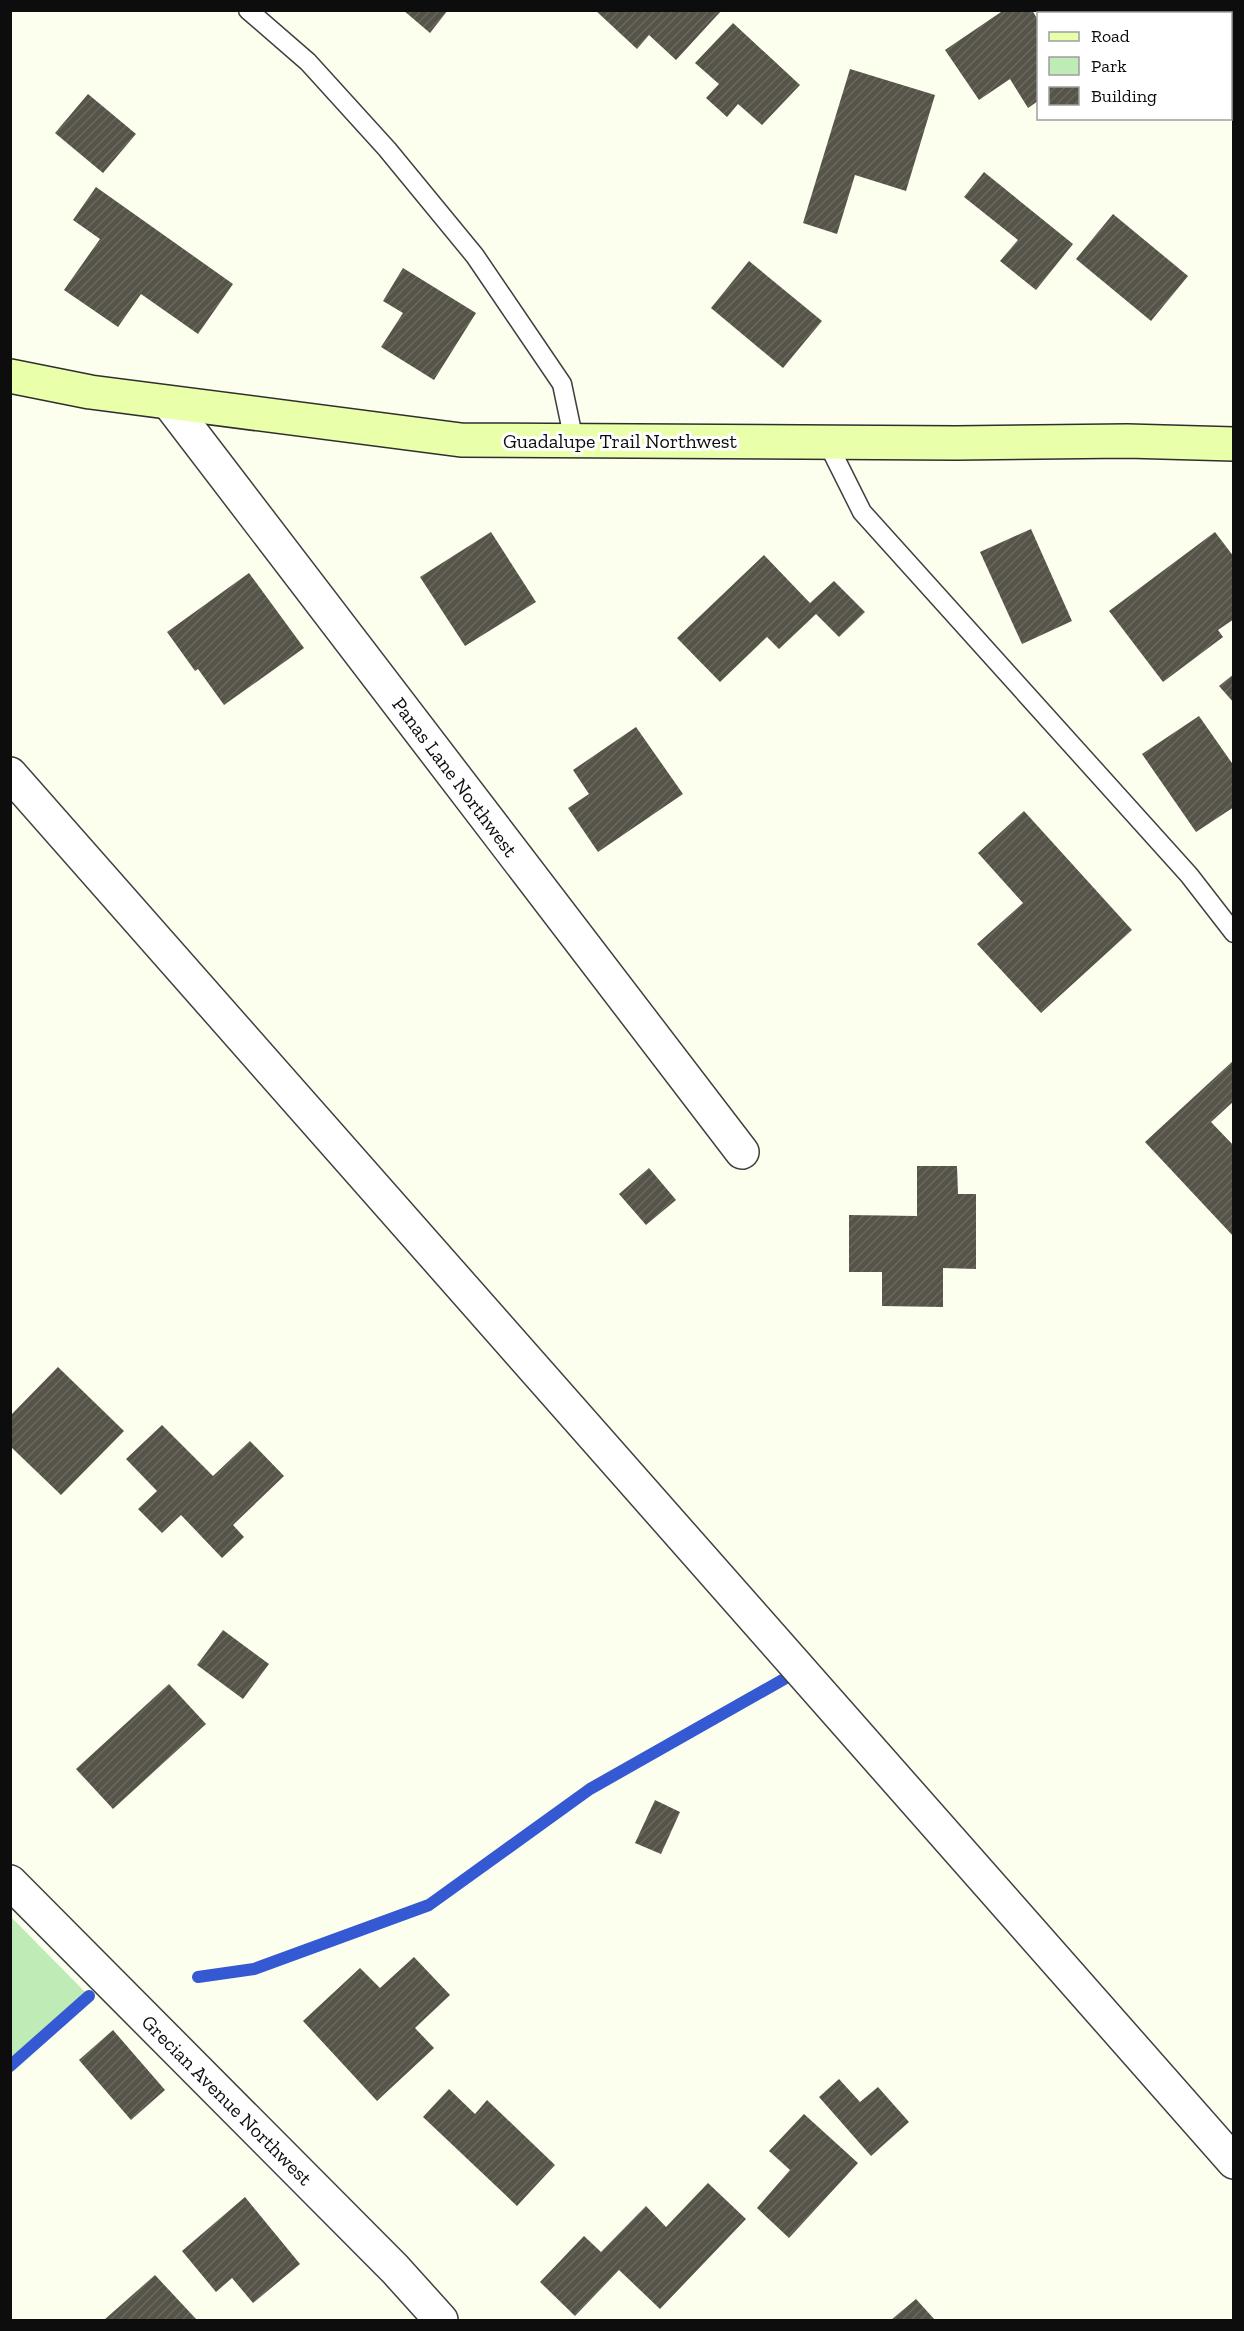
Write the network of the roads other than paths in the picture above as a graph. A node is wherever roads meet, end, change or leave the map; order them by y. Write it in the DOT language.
graph roads {
  1 [pos="248,10"];
  2 [pos="10,376"];
  3 [pos="169,403"];
  4 [pos="574,441"];
  5 [pos="827,442"];
  6 [pos="1233,444"];
  7 [pos="10,774"];
  8 [pos="1233,933"];
  9 [pos="742,1152"];
  10 [pos="10,1882"];
  11 [pos="1233,2162"];
  12 [pos="441,2320"];
  1 -- 4 [label="lane"];
  2 -- 3 [label="street, Guadalupe Trail Northwest"];
  3 -- 4 [label="street, Guadalupe Trail Northwest"];
  3 -- 9 [label="street, Panas Lane Northwest"];
  4 -- 5 [label="street, Guadalupe Trail Northwest"];
  5 -- 6 [label="street, Guadalupe Trail Northwest"];
  5 -- 8 [label="lane"];
  7 -- 11 [label="street"];
  10 -- 12 [label="street, Grecian Avenue Northwest"];
}
